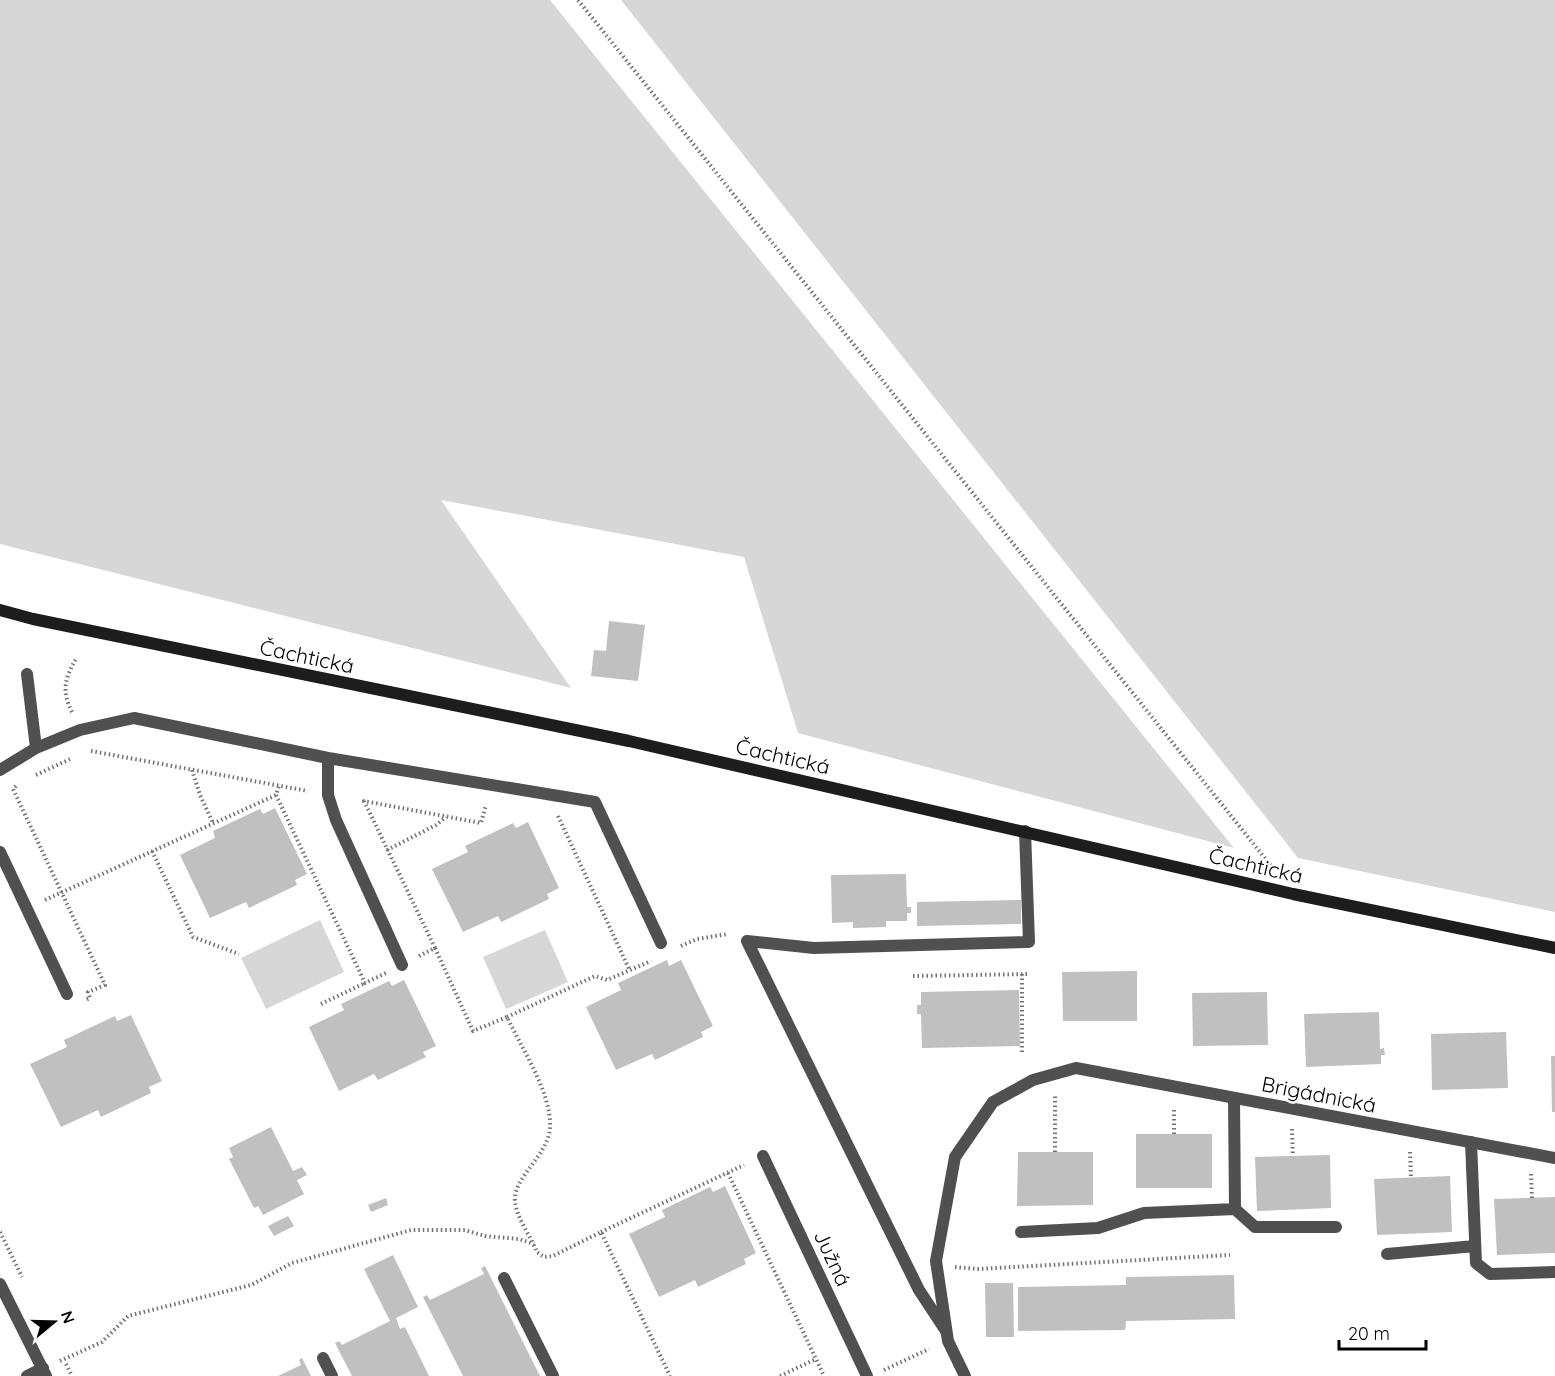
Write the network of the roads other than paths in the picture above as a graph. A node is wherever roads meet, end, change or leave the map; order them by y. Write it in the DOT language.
graph roads {
  1 [pos="0,610"];
  2 [pos="27,674"];
  3 [pos="36,748"];
  4 [pos="328,758"];
  5 [pos="0,770"];
  6 [pos="1025,831"];
  7 [pos="0,852"];
  8 [pos="664,948"];
  9 [pos="1555,948"];
  10 [pos="402,965"];
  11 [pos="67,994"];
  12 [pos="1233,1098"];
  13 [pos="1471,1142"];
  14 [pos="763,1156"];
  15 [pos="1555,1158"];
  16 [pos="1235,1209"];
  17 [pos="1336,1227"];
  18 [pos="1021,1232"];
  19 [pos="1475,1246"];
  20 [pos="1387,1254"];
  21 [pos="1555,1272"];
  22 [pos="504,1278"];
  23 [pos="0,1284"];
  24 [pos="946,1331"];
  25 [pos="323,1358"];
  26 [pos="44,1372"];
  27 [pos="27,1376"];
  28 [pos="332,1376"];
  29 [pos="553,1376"];
  30 [pos="867,1376"];
  31 [pos="965,1376"];
  1 -- 6 [label="main road, Čachtická"];
  2 -- 3 [label="street"];
  3 -- 4 [label="street"];
  3 -- 5 [label="street"];
  4 -- 8 [label="street"];
  4 -- 10 [label="street"];
  6 -- 9 [label="main road, Čachtická"];
  6 -- 24 [label="street"];
  7 -- 11 [label="street"];
  12 -- 13 [label="street, Brigádnická"];
  12 -- 16 [label="street"];
  12 -- 24 [label="street, Brigádnická"];
  13 -- 15 [label="street, Brigádnická"];
  13 -- 19 [label="street"];
  14 -- 30 [label="street, Južná"];
  16 -- 17 [label="street"];
  16 -- 18 [label="street"];
  19 -- 20 [label="street"];
  19 -- 21 [label="street"];
  22 -- 29 [label="street"];
  23 -- 26 [label="street"];
  24 -- 31 [label="street"];
  25 -- 28 [label="street"];
  26 -- 27 [label="street"];
}
